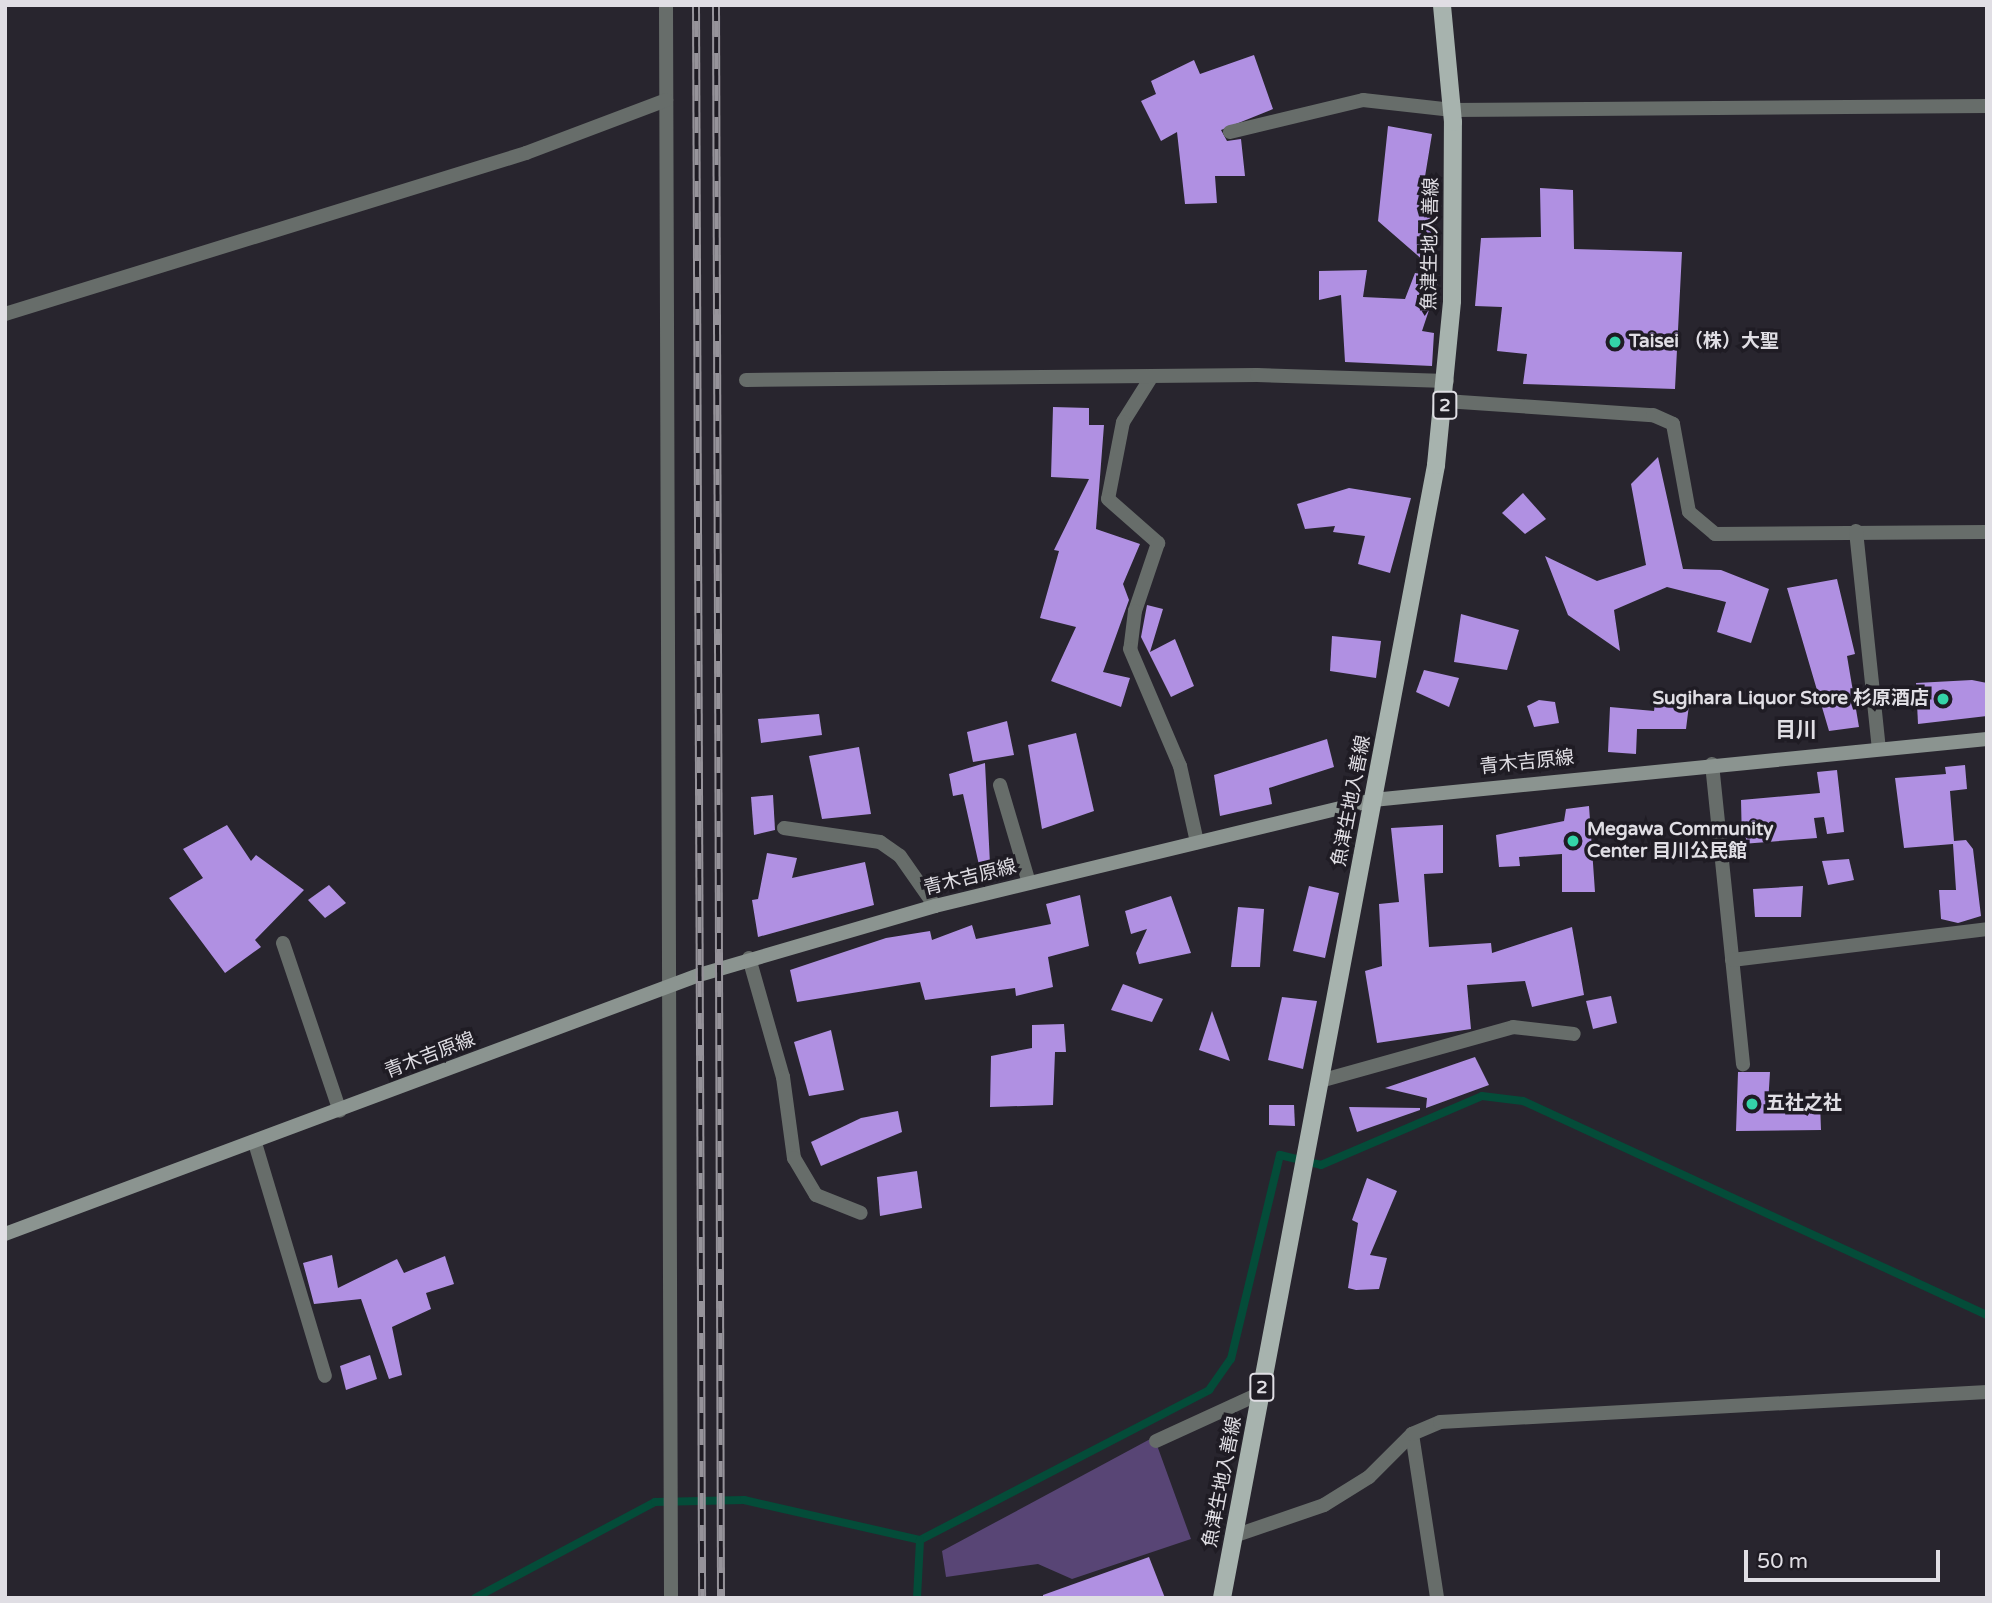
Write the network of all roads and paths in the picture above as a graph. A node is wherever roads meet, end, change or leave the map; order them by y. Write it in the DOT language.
graph roads {
  1 [pos="666,5"];
  2 [pos="1442,5"];
  3 [pos="666,100"];
  4 [pos="1987,106"];
  5 [pos="1452,110"];
  6 [pos="1230,132"];
  7 [pos="5,314"];
  8 [pos="1152,376"];
  9 [pos="746,380"];
  10 [pos="1447,381"];
  11 [pos="1445,401"];
  12 [pos="1856,531"];
  13 [pos="1987,532"];
  14 [pos="1987,739"];
  15 [pos="1879,749"];
  16 [pos="1712,764"];
  17 [pos="1000,785"];
  18 [pos="1373,800"];
  19 [pos="784,828"];
  20 [pos="1197,842"];
  21 [pos="1030,883"];
  22 [pos="935,906"];
  23 [pos="1987,929"];
  24 [pos="283,943"];
  25 [pos="749,958"];
  26 [pos="1732,960"];
  27 [pos="668,987"];
  28 [pos="1574,1034"];
  29 [pos="1743,1063"];
  30 [pos="1320,1081"];
  31 [pos="341,1111"];
  32 [pos="255,1143"];
  33 [pos="861,1213"];
  34 [pos="5,1234"];
  35 [pos="325,1376"];
  36 [pos="1987,1392"];
  37 [pos="1261,1393"];
  38 [pos="1412,1434"];
  39 [pos="1156,1441"];
  40 [pos="1234,1536"];
  41 [pos="671,1598"];
  42 [pos="1222,1598"];
  43 [pos="1437,1598"];
  1 -- 3 [label="street"];
  2 -- 5 [label="main road, 魚津生地入善線 / 2"];
  3 -- 7 [label="street"];
  3 -- 27 [label="street"];
  4 -- 5 [label="street"];
  5 -- 6 [label="street"];
  5 -- 10 [label="main road, 魚津生地入善線 / 2"];
  8 -- 9 [label="street"];
  8 -- 10 [label="street"];
  8 -- 20 [label="street"];
  10 -- 11 [label="main road, 魚津生地入善線 / 2"];
  11 -- 12 [label="street"];
  11 -- 18 [label="main road, 魚津生地入善線 / 2"];
  12 -- 13 [label="street"];
  12 -- 15 [label="street"];
  14 -- 15 [label="main road, 青木吉原線"];
  15 -- 16 [label="main road, 青木吉原線"];
  16 -- 18 [label="main road, 青木吉原線"];
  16 -- 26 [label="street"];
  17 -- 21 [label="street"];
  18 -- 20 [label="main road, 青木吉原線"];
  18 -- 30 [label="main road, 魚津生地入善線 / 2"];
  19 -- 22 [label="street"];
  20 -- 21 [label="main road, 青木吉原線"];
  21 -- 22 [label="main road, 青木吉原線"];
  22 -- 25 [label="main road, 青木吉原線"];
  23 -- 26 [label="street"];
  24 -- 31 [label="street"];
  25 -- 27 [label="main road, 青木吉原線"];
  25 -- 33 [label="street"];
  26 -- 29 [label="street"];
  27 -- 31 [label="main road, 青木吉原線"];
  27 -- 41 [label="street"];
  28 -- 30 [label="street"];
  30 -- 37 [label="main road, 魚津生地入善線 / 2"];
  31 -- 32 [label="main road, 青木吉原線"];
  32 -- 34 [label="main road, 青木吉原線"];
  32 -- 35 [label="street"];
  36 -- 38 [label="street"];
  37 -- 39 [label="street"];
  37 -- 40 [label="main road, 魚津生地入善線 / 2"];
  38 -- 40 [label="street"];
  38 -- 43 [label="street"];
  40 -- 42 [label="main road, 魚津生地入善線 / 2"];
}
